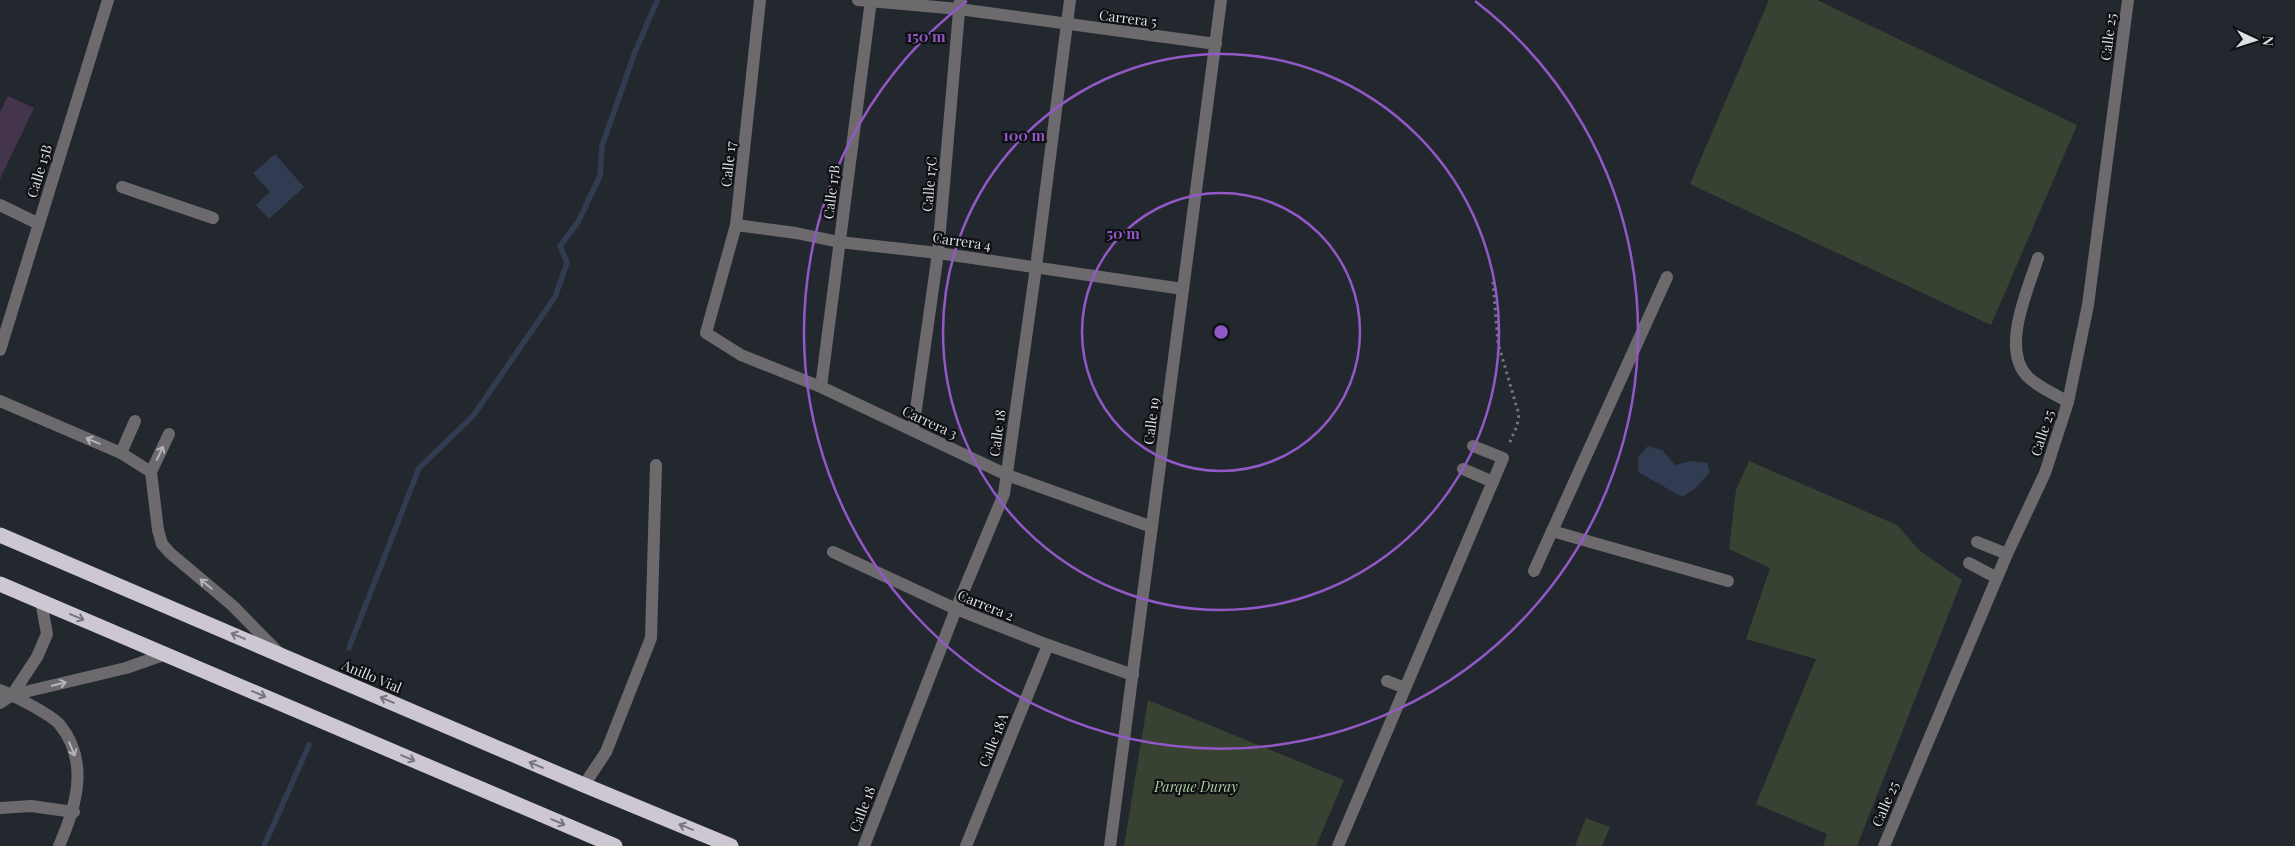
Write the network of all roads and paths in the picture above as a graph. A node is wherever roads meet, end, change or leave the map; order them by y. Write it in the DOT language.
graph roads {
  1 [pos="108,0"];
  2 [pos="760,0"];
  3 [pos="1070,0"];
  4 [pos="1221,0"];
  5 [pos="2128,0"];
  6 [pos="867,1"];
  7 [pos="959,5"];
  8 [pos="1066,25"];
  9 [pos="1216,44"];
  10 [pos="122,187"];
  11 [pos="0,205"];
  12 [pos="213,218"];
  13 [pos="39,224"];
  14 [pos="736,224"];
  15 [pos="839,242"];
  16 [pos="938,253"];
  17 [pos="2038,258"];
  18 [pos="1036,266"];
  19 [pos="1667,277"];
  20 [pos="1493,282"];
  21 [pos="1183,289"];
  22 [pos="706,328"];
  23 [pos="0,350"];
  24 [pos="821,387"];
  25 [pos="0,401"];
  26 [pos="2068,402"];
  27 [pos="135,421"];
  28 [pos="913,430"];
  29 [pos="169,434"];
  30 [pos="1472,446"];
  31 [pos="121,453"];
  32 [pos="1503,458"];
  33 [pos="656,465"];
  34 [pos="1463,469"];
  35 [pos="151,472"];
  36 [pos="1007,475"];
  37 [pos="1493,482"];
  38 [pos="1152,527"];
  39 [pos="1552,531"];
  40 [pos="0,535"];
  41 [pos="1977,542"];
  42 [pos="833,552"];
  43 [pos="2007,554"];
  44 [pos="1969,563"];
  45 [pos="1534,572"];
  46 [pos="1997,578"];
  47 [pos="1728,581"];
  48 [pos="0,584"];
  49 [pos="40,601"];
  50 [pos="956,609"];
  51 [pos="1048,645"];
  52 [pos="166,654"];
  53 [pos="279,654"];
  54 [pos="1133,675"];
  55 [pos="1387,681"];
  56 [pos="1405,688"];
  57 [pos="6,692"];
  58 [pos="0,703"];
  59 [pos="584,785"];
  60 [pos="0,808"];
  61 [pos="74,812"];
  62 [pos="59,846"];
  63 [pos="613,846"];
  64 [pos="731,846"];
  65 [pos="864,846"];
  66 [pos="966,846"];
  67 [pos="1110,846"];
  68 [pos="1338,846"];
  69 [pos="1884,846"];
  1 -- 13 [label="street, Calle 15B"];
  2 -- 14 [label="street, Calle 17"];
  3 -- 8 [label="street, Calle 18"];
  4 -- 9 [label="street, Calle 19"];
  5 -- 26 [label="street, Calle 25"];
  6 -- 7 [label="street, Carrera 5"];
  6 -- 15 [label="street, Calle 17B"];
  7 -- 8 [label="street, Carrera 5"];
  7 -- 16 [label="street, Calle 17C"];
  8 -- 9 [label="street, Carrera 5"];
  8 -- 18 [label="street, Calle 18"];
  9 -- 21 [label="street, Calle 19"];
  10 -- 12 [label="street"];
  11 -- 13 [label="street"];
  13 -- 23 [label="street, Calle 15B"];
  14 -- 15 [label="street, Carrera 4"];
  14 -- 22 [label="street, Calle 17"];
  15 -- 16 [label="street, Carrera 4"];
  15 -- 24 [label="street, Calle 17B"];
  16 -- 18 [label="street, Carrera 4"];
  16 -- 28 [label="street, Calle 17C"];
  17 -- 26 [label="street"];
  18 -- 21 [label="street, Carrera 4"];
  18 -- 36 [label="street, Calle 18"];
  19 -- 39 [label="street"];
  20 -- 32 [label="path"];
  21 -- 38 [label="street, Calle 19"];
  22 -- 24 [label="street, Carrera 3"];
  24 -- 28 [label="street, Carrera 3"];
  31 -- 25 [label="street, one-way"];
  26 -- 43 [label="street, Calle 25"];
  27 -- 31 [label="street"];
  28 -- 36 [label="street, Carrera 3"];
  35 -- 29 [label="street, one-way"];
  30 -- 32 [label="street"];
  31 -- 35 [label="street"];
  32 -- 37 [label="street"];
  33 -- 59 [label="street"];
  34 -- 37 [label="street"];
  53 -- 35 [label="street, one-way"];
  36 -- 38 [label="street, Carrera 3"];
  36 -- 50 [label="street, Calle 18"];
  37 -- 56 [label="street"];
  38 -- 54 [label="street, Calle 19"];
  39 -- 45 [label="street"];
  39 -- 47 [label="street"];
  53 -- 40 [label="highway, Anillo Vial, one-way"];
  41 -- 43 [label="street"];
  42 -- 50 [label="street, Carrera 2"];
  43 -- 46 [label="street, Calle 25"];
  44 -- 46 [label="street"];
  46 -- 69 [label="street, Calle 25"];
  48 -- 49 [label="highway"];
  49 -- 52 [label="highway, one-way"];
  49 -- 57 [label="street"];
  50 -- 51 [label="street, Carrera 2"];
  50 -- 65 [label="street, Calle 18"];
  51 -- 54 [label="street, Carrera 2"];
  51 -- 66 [label="street, Calle 18A"];
  57 -- 52 [label="street, one-way"];
  52 -- 63 [label="highway, one-way"];
  59 -- 53 [label="highway, Anillo Vial, one-way"];
  54 -- 67 [label="street, Calle 19"];
  55 -- 56 [label="street"];
  56 -- 68 [label="street"];
  57 -- 58 [label="street"];
  57 -- 61 [label="street, one-way"];
  64 -- 59 [label="highway, Anillo Vial, one-way"];
  60 -- 61 [label="street"];
  61 -- 62 [label="street"];
}
